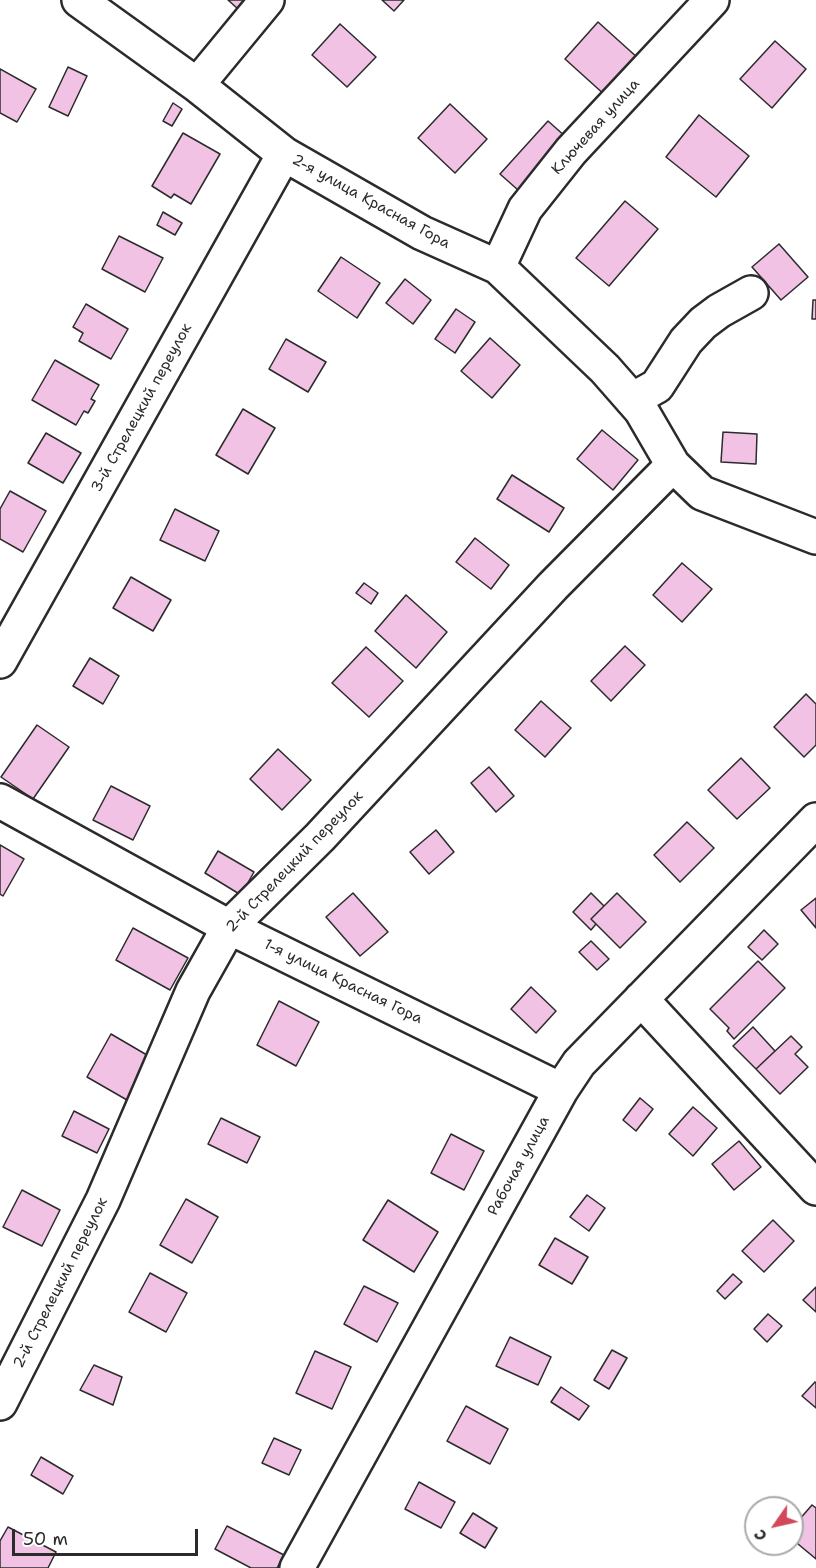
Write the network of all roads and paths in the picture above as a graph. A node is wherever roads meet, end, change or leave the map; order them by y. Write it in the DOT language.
graph roads {
  1 [pos="79,0"];
  2 [pos="267,0"];
  3 [pos="712,0"];
  4 [pos="197,85"];
  5 [pos="284,154"];
  6 [pos="498,267"];
  7 [pos="752,293"];
  8 [pos="632,400"];
  9 [pos="673,465"];
  10 [pos="816,537"];
  11 [pos="0,662"];
  12 [pos="0,801"];
  13 [pos="816,820"];
  14 [pos="230,927"];
  15 [pos="641,999"];
  16 [pos="561,1090"];
  17 [pos="816,1188"];
  18 [pos="0,1403"];
  19 [pos="297,1568"];
  1 -- 4 [label="street, 2-я улица Красная Гора"];
  2 -- 4 [label="street"];
  3 -- 6 [label="street, Ключевая улица"];
  4 -- 5 [label="street, 2-я улица Красная Гора"];
  5 -- 6 [label="street, 2-я улица Красная Гора"];
  5 -- 11 [label="street, 3-й Стрелецкий переулок"];
  6 -- 8 [label="street, 2-я улица Красная Гора"];
  7 -- 8 [label="street"];
  8 -- 9 [label="street, 2-я улица Красная Гора"];
  9 -- 10 [label="street, 2-я улица Красная Гора"];
  9 -- 14 [label="street, 2-й Стрелецкий переулок"];
  12 -- 14 [label="street, 1-я улица Красная Гора"];
  13 -- 15 [label="street, Рабочая улица"];
  14 -- 16 [label="street, 1-я улица Красная Гора"];
  14 -- 18 [label="street, 2-й Стрелецкий переулок"];
  15 -- 16 [label="street, Рабочая улица"];
  15 -- 17 [label="street"];
  16 -- 19 [label="street, Рабочая улица"];
}
